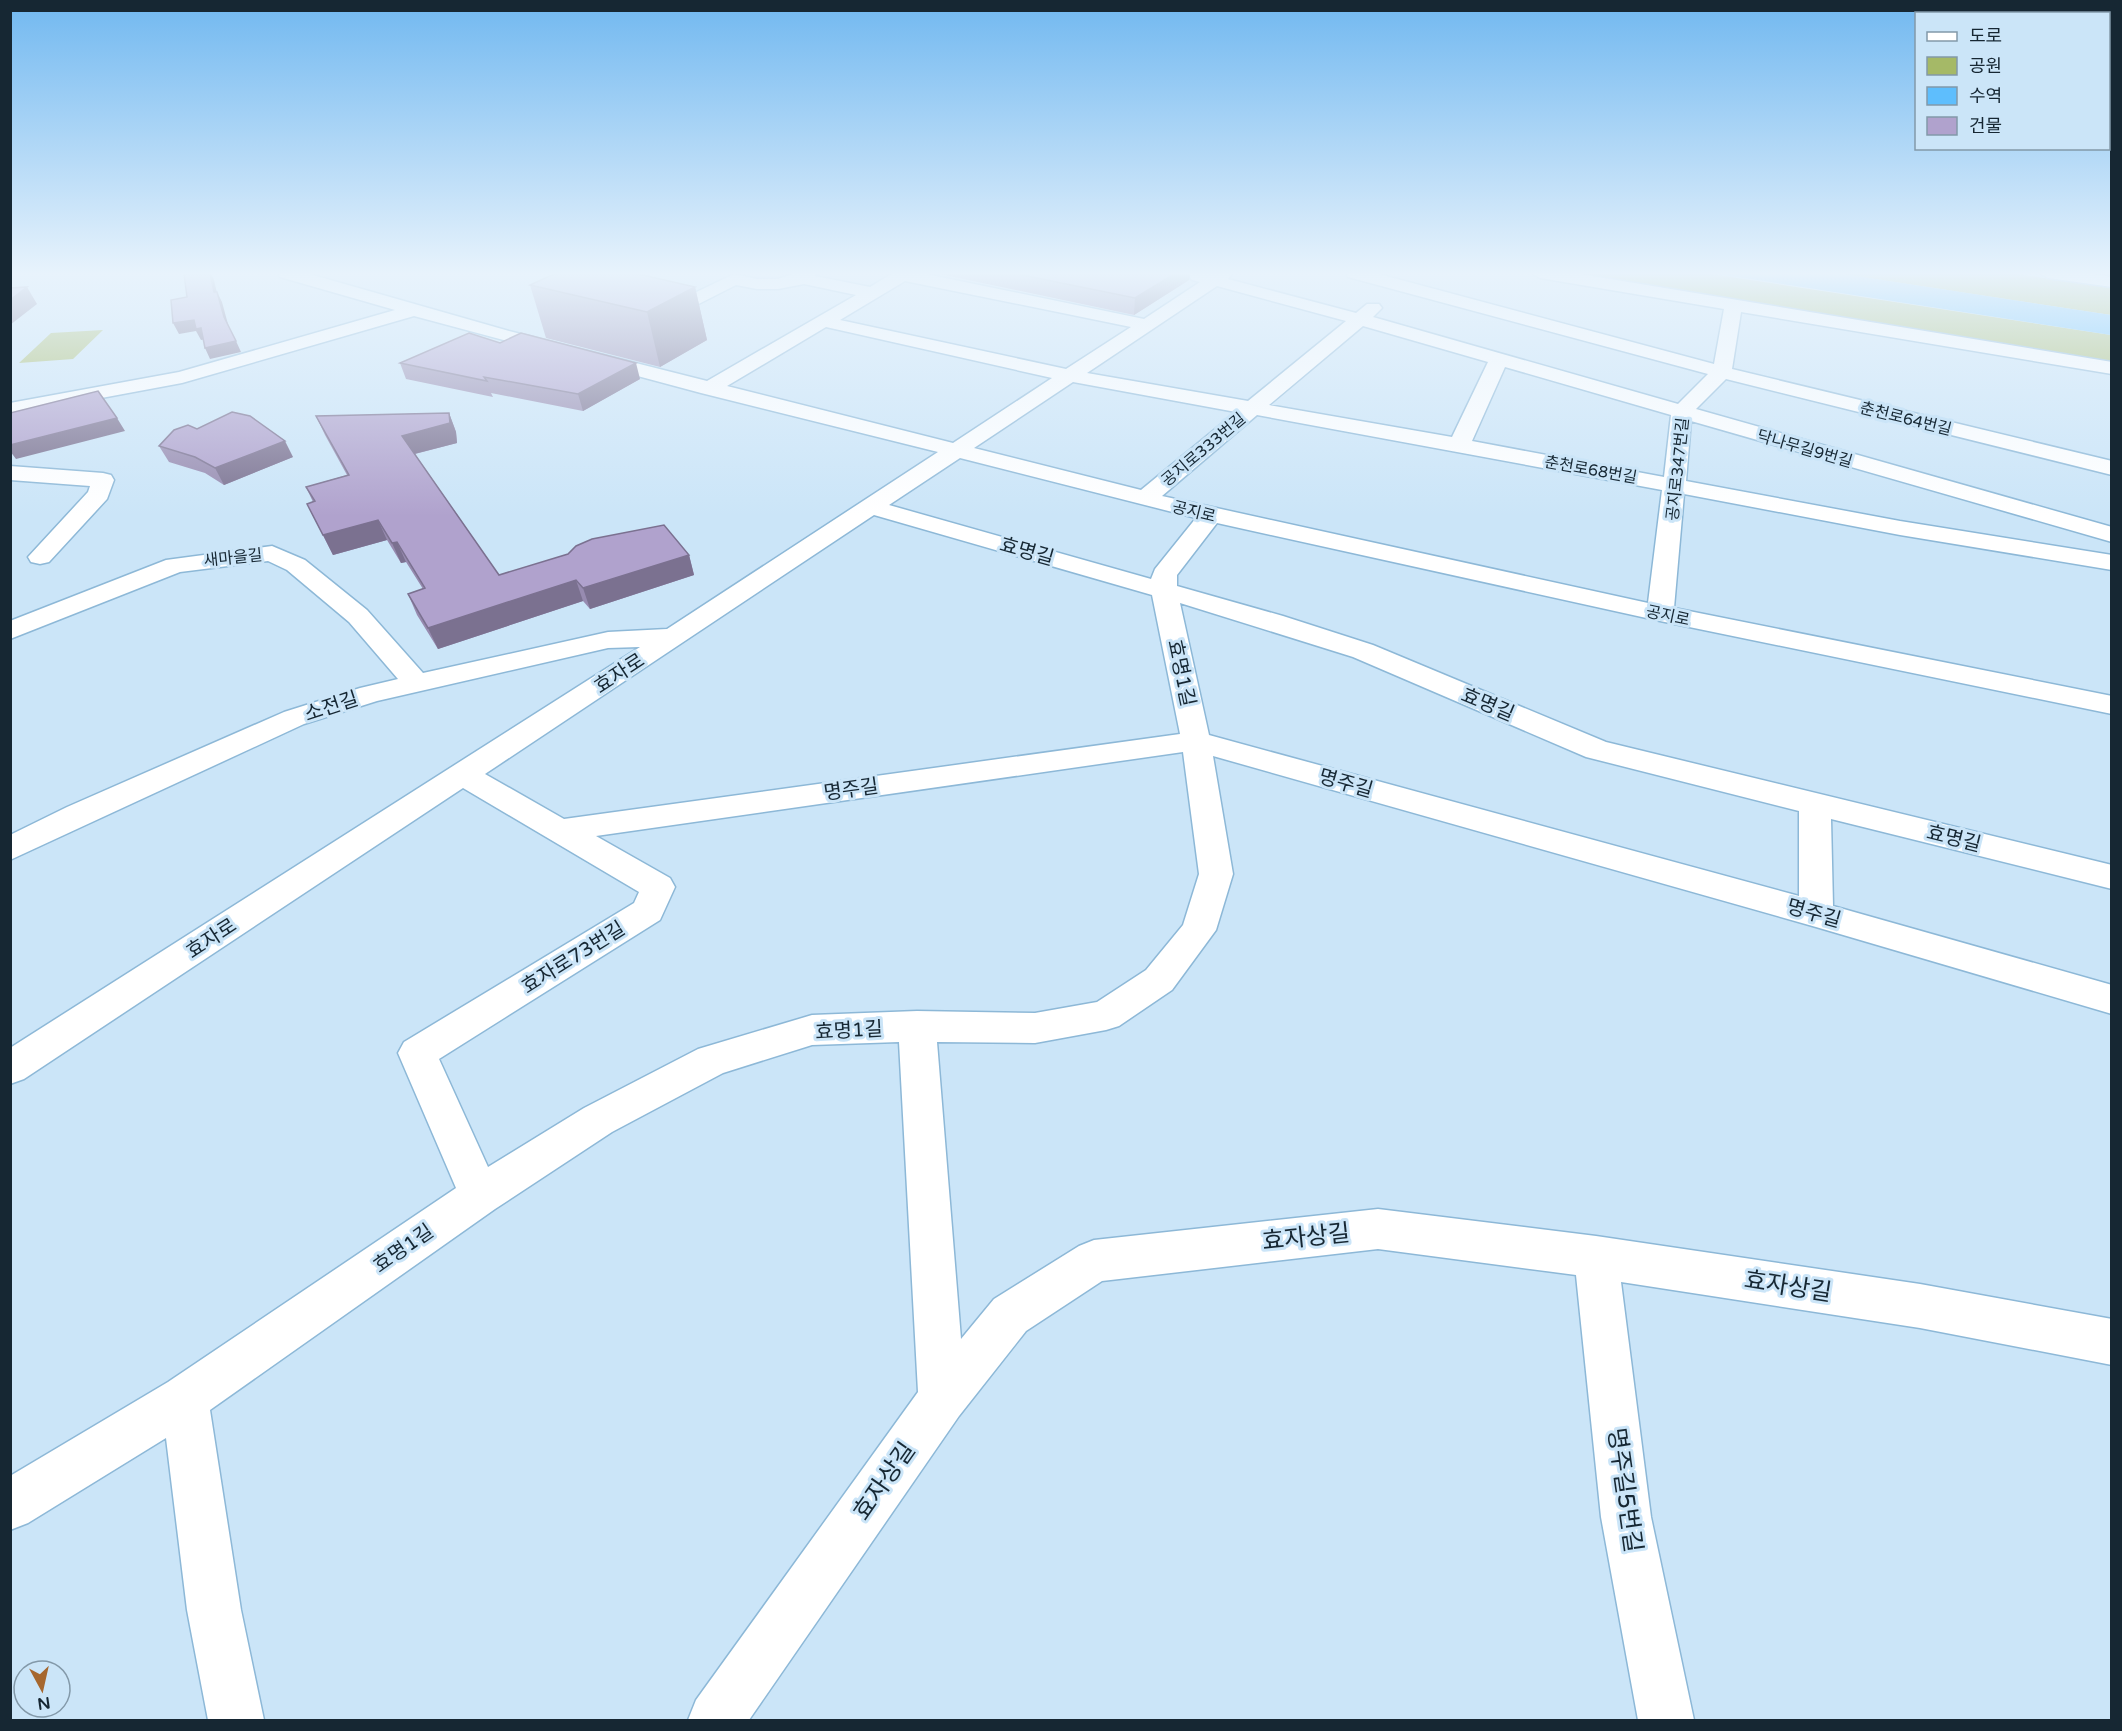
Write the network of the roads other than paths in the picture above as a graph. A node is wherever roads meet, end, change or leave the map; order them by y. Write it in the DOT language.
graph roads {
  1 [pos="262,354"];
  2 [pos="574,354"];
  3 [pos="770,354"];
  4 [pos="970,354"];
  5 [pos="1104,354"];
  6 [pos="1318,354"];
  7 [pos="1478,354"];
  8 [pos="1654,354"];
  9 [pos="1725,354"];
  10 [pos="1974,354"];
  11 [pos="1499,360"];
  12 [pos="1722,372"];
  13 [pos="1070,376"];
  14 [pos="2111,379"];
  15 [pos="708,389"];
  16 [pos="10,409"];
  17 [pos="1251,410"];
  18 [pos="1682,412"];
  19 [pos="1459,445"];
  20 [pos="954,450"];
  21 [pos="2112,468"];
  22 [pos="10,473"];
  23 [pos="1675,485"];
  24 [pos="1144,499"];
  25 [pos="871,507"];
  26 [pos="1210,515"];
  27 [pos="2112,535"];
  28 [pos="40,557"];
  29 [pos="2112,563"];
  30 [pos="1164,590"];
  31 [pos="1660,613"];
  32 [pos="10,631"];
  33 [pos="675,636"];
  34 [pos="417,684"];
  35 [pos="2112,705"];
  36 [pos="1196,741"];
  37 [pos="463,775"];
  38 [pos="1815,804"];
  39 [pos="562,830"];
  40 [pos="10,849"];
  41 [pos="2112,877"];
  42 [pos="1816,914"];
  43 [pos="2112,1000"];
  44 [pos="917,1026"];
  45 [pos="10,1068"];
  46 [pos="480,1195"];
  47 [pos="1596,1257"];
  48 [pos="2112,1342"];
  49 [pos="185,1399"];
  50 [pos="942,1399"];
  51 [pos="10,1505"];
  52 [pos="236,1720"];
  53 [pos="716,1720"];
  54 [pos="1666,1720"];
  1 -- 16 [label="street"];
  2 -- 15 [label="street, 공지로"];
  3 -- 15 [label="street"];
  4 -- 13 [label="street, 춘천로68번길"];
  5 -- 13 [label="street, 효자로"];
  6 -- 17 [label="street, 공지로333번길"];
  7 -- 11 [label="street, 닥나무길9번길"];
  8 -- 12 [label="street, 춘천로64번길"];
  9 -- 12 [label="street"];
  10 -- 14 [label="street"];
  11 -- 18 [label="street, 닥나무길9번길"];
  11 -- 19 [label="street"];
  12 -- 18 [label="street, 공지로347번길"];
  12 -- 21 [label="street, 춘천로64번길"];
  13 -- 17 [label="street, 춘천로68번길"];
  13 -- 20 [label="street, 효자로"];
  15 -- 20 [label="street, 공지로"];
  17 -- 19 [label="street, 춘천로68번길"];
  17 -- 24 [label="street, 공지로333번길"];
  18 -- 23 [label="street, 공지로347번길"];
  18 -- 27 [label="street, 닥나무길9번길"];
  19 -- 23 [label="street, 춘천로68번길"];
  20 -- 24 [label="street, 공지로"];
  20 -- 25 [label="street, 효자로"];
  22 -- 28 [label="street"];
  23 -- 29 [label="street, 춘천로68번길"];
  23 -- 31 [label="street, 공지로347번길"];
  24 -- 26 [label="street, 공지로"];
  25 -- 30 [label="street, 효명길"];
  25 -- 33 [label="street, 효자로"];
  26 -- 30 [label="street"];
  26 -- 31 [label="street, 공지로"];
  30 -- 36 [label="street, 효명1길"];
  30 -- 38 [label="street, 효명길"];
  31 -- 35 [label="street, 공지로"];
  32 -- 34 [label="street, 새마을길"];
  33 -- 34 [label="street, 소전길"];
  33 -- 37 [label="street, 효자로"];
  34 -- 40 [label="street, 소전길"];
  36 -- 39 [label="street, 명주길"];
  36 -- 42 [label="street, 명주길"];
  36 -- 44 [label="street, 효명1길"];
  37 -- 39 [label="street, 효자로73번길"];
  37 -- 45 [label="street, 효자로"];
  38 -- 41 [label="street, 효명길"];
  38 -- 42 [label="street"];
  39 -- 46 [label="street, 효자로73번길"];
  42 -- 43 [label="street, 명주길"];
  44 -- 46 [label="street, 효명1길"];
  44 -- 50 [label="street"];
  46 -- 49 [label="street, 효명1길"];
  47 -- 48 [label="street, 효자상길"];
  47 -- 50 [label="street, 효자상길"];
  47 -- 54 [label="street, 명주길5번길"];
  49 -- 51 [label="street, 효명1길"];
  49 -- 52 [label="street"];
  50 -- 53 [label="street, 효자상길"];
}
